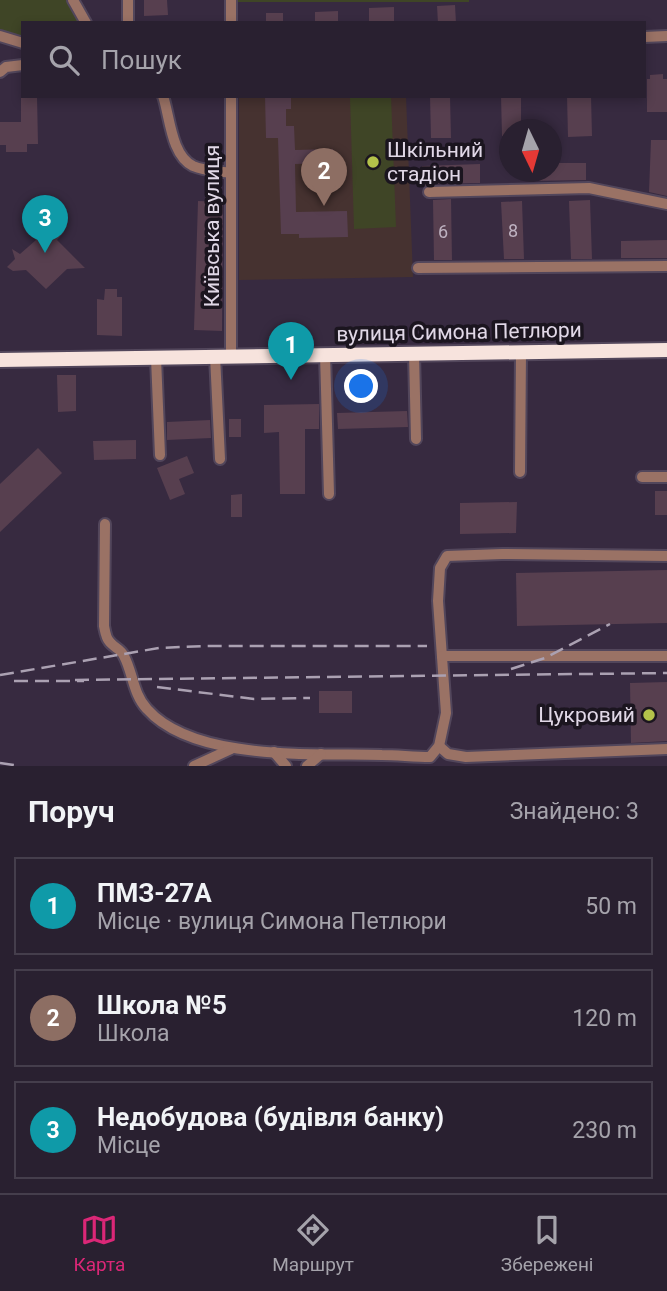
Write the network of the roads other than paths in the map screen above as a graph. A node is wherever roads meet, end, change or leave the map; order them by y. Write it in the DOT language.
graph roads {
  1 [pos="74,0"];
  2 [pos="128,0"];
  3 [pos="231,0"];
  4 [pos="85,21"];
  5 [pos="128,21"];
  6 [pos="231,21"];
  7 [pos="0,36"];
  8 [pos="667,36"];
  9 [pos="646,37"];
  10 [pos="21,42"];
  11 [pos="21,65"];
  12 [pos="0,72"];
  13 [pos="164,98"];
  14 [pos="231,98"];
  15 [pos="231,173"];
  16 [pos="429,192"];
  17 [pos="667,204"];
  18 [pos="667,266"];
  19 [pos="418,268"];
  20 [pos="667,350"];
  21 [pos="521,352"];
  22 [pos="414,353"];
  23 [pos="325,354"];
  24 [pos="215,356"];
  25 [pos="231,356"];
  26 [pos="156,358"];
  27 [pos="0,360"];
  28 [pos="416,439"];
  29 [pos="159,455"];
  30 [pos="220,459"];
  31 [pos="520,472"];
  32 [pos="642,477"];
  33 [pos="667,477"];
  34 [pos="329,494"];
  35 [pos="104,524"];
  36 [pos="667,556"];
  37 [pos="442,656"];
  38 [pos="667,656"];
  39 [pos="439,746"];
  40 [pos="234,748"];
  41 [pos="667,749"];
  42 [pos="274,752"];
  43 [pos="321,754"];
  44 [pos="194,766"];
  45 [pos="286,766"];
  46 [pos="307,766"];
  1 -- 4 [label="street"];
  2 -- 5 [label="street"];
  3 -- 6 [label="street"];
  7 -- 10 [label="street"];
  8 -- 9 [label="street"];
  11 -- 12 [label="street"];
  13 -- 15 [label="street"];
  14 -- 15 [label="street, Київська вулиця"];
  15 -- 25 [label="street, Київська вулиця"];
  16 -- 17 [label="street"];
  18 -- 19 [label="street"];
  20 -- 21 [label="highway, вулиця Симона Петлюри"];
  21 -- 22 [label="highway, вулиця Симона Петлюри"];
  21 -- 31 [label="street"];
  22 -- 23 [label="highway, вулиця Симона Петлюри"];
  22 -- 28 [label="street"];
  23 -- 25 [label="highway, вулиця Симона Петлюри"];
  23 -- 34 [label="street"];
  24 -- 25 [label="highway, вулиця Симона Петлюри"];
  24 -- 26 [label="highway, вулиця Симона Петлюри"];
  24 -- 30 [label="street"];
  26 -- 27 [label="highway, вулиця Симона Петлюри"];
  26 -- 29 [label="street"];
  32 -- 33 [label="street"];
  35 -- 40 [label="street"];
  36 -- 37 [label="street"];
  37 -- 38 [label="street"];
  37 -- 39 [label="street"];
  39 -- 41 [label="street"];
  39 -- 43 [label="street"];
  40 -- 42 [label="street"];
  40 -- 44 [label="street"];
  42 -- 43 [label="street"];
  42 -- 45 [label="street"];
  43 -- 46 [label="street"];
}
